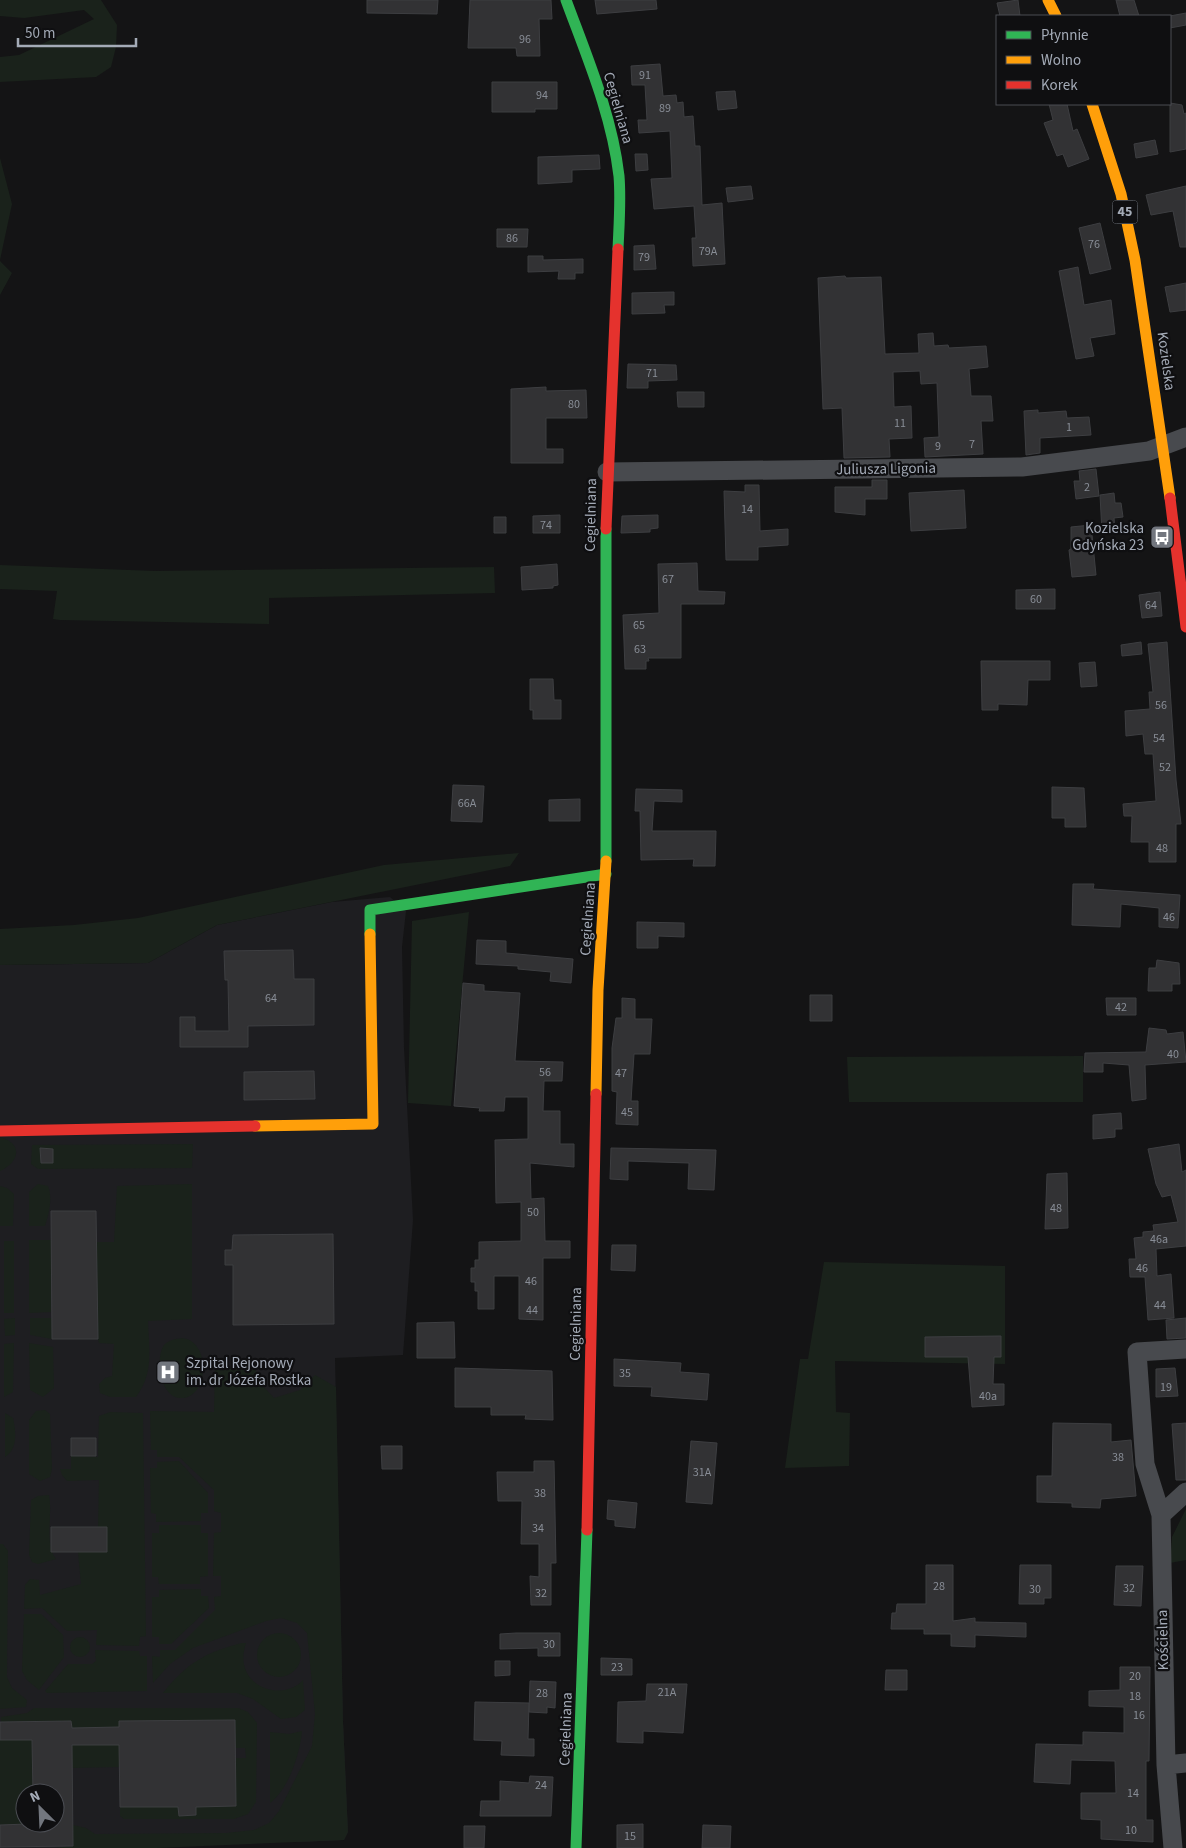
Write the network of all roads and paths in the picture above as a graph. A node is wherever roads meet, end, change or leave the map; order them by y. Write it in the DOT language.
graph roads {
  1 [pos="566,0"];
  2 [pos="1048,0"];
  3 [pos="1056,15"];
  4 [pos="1092,105"];
  5 [pos="1186,437"];
  6 [pos="1163,446"];
  7 [pos="607,472"];
  8 [pos="1186,627"];
  9 [pos="606,874"];
  10 [pos="0,1132"];
  11 [pos="1186,1349"];
  12 [pos="1186,1492"];
  13 [pos="1161,1515"];
  14 [pos="1186,1762"];
  15 [pos="1166,1765"];
  16 [pos="576,1848"];
  17 [pos="1173,1848"];
  1 -- 7 [label="street, Cegielniana"];
  2 -- 3 [label="street"];
  4 -- 6 [label="street, Kozielska / 45"];
  5 -- 6 [label="street, Juliusza Ligonia"];
  6 -- 7 [label="street, Juliusza Ligonia"];
  6 -- 8 [label="street, Kozielska / 45"];
  7 -- 9 [label="street, Cegielniana"];
  9 -- 10 [label="street"];
  9 -- 16 [label="street, Cegielniana"];
  11 -- 13 [label="street, Kościelna"];
  12 -- 13 [label="street"];
  13 -- 15 [label="street, Kościelna"];
  14 -- 15 [label="street"];
  15 -- 17 [label="street, Kościelna"];
}
